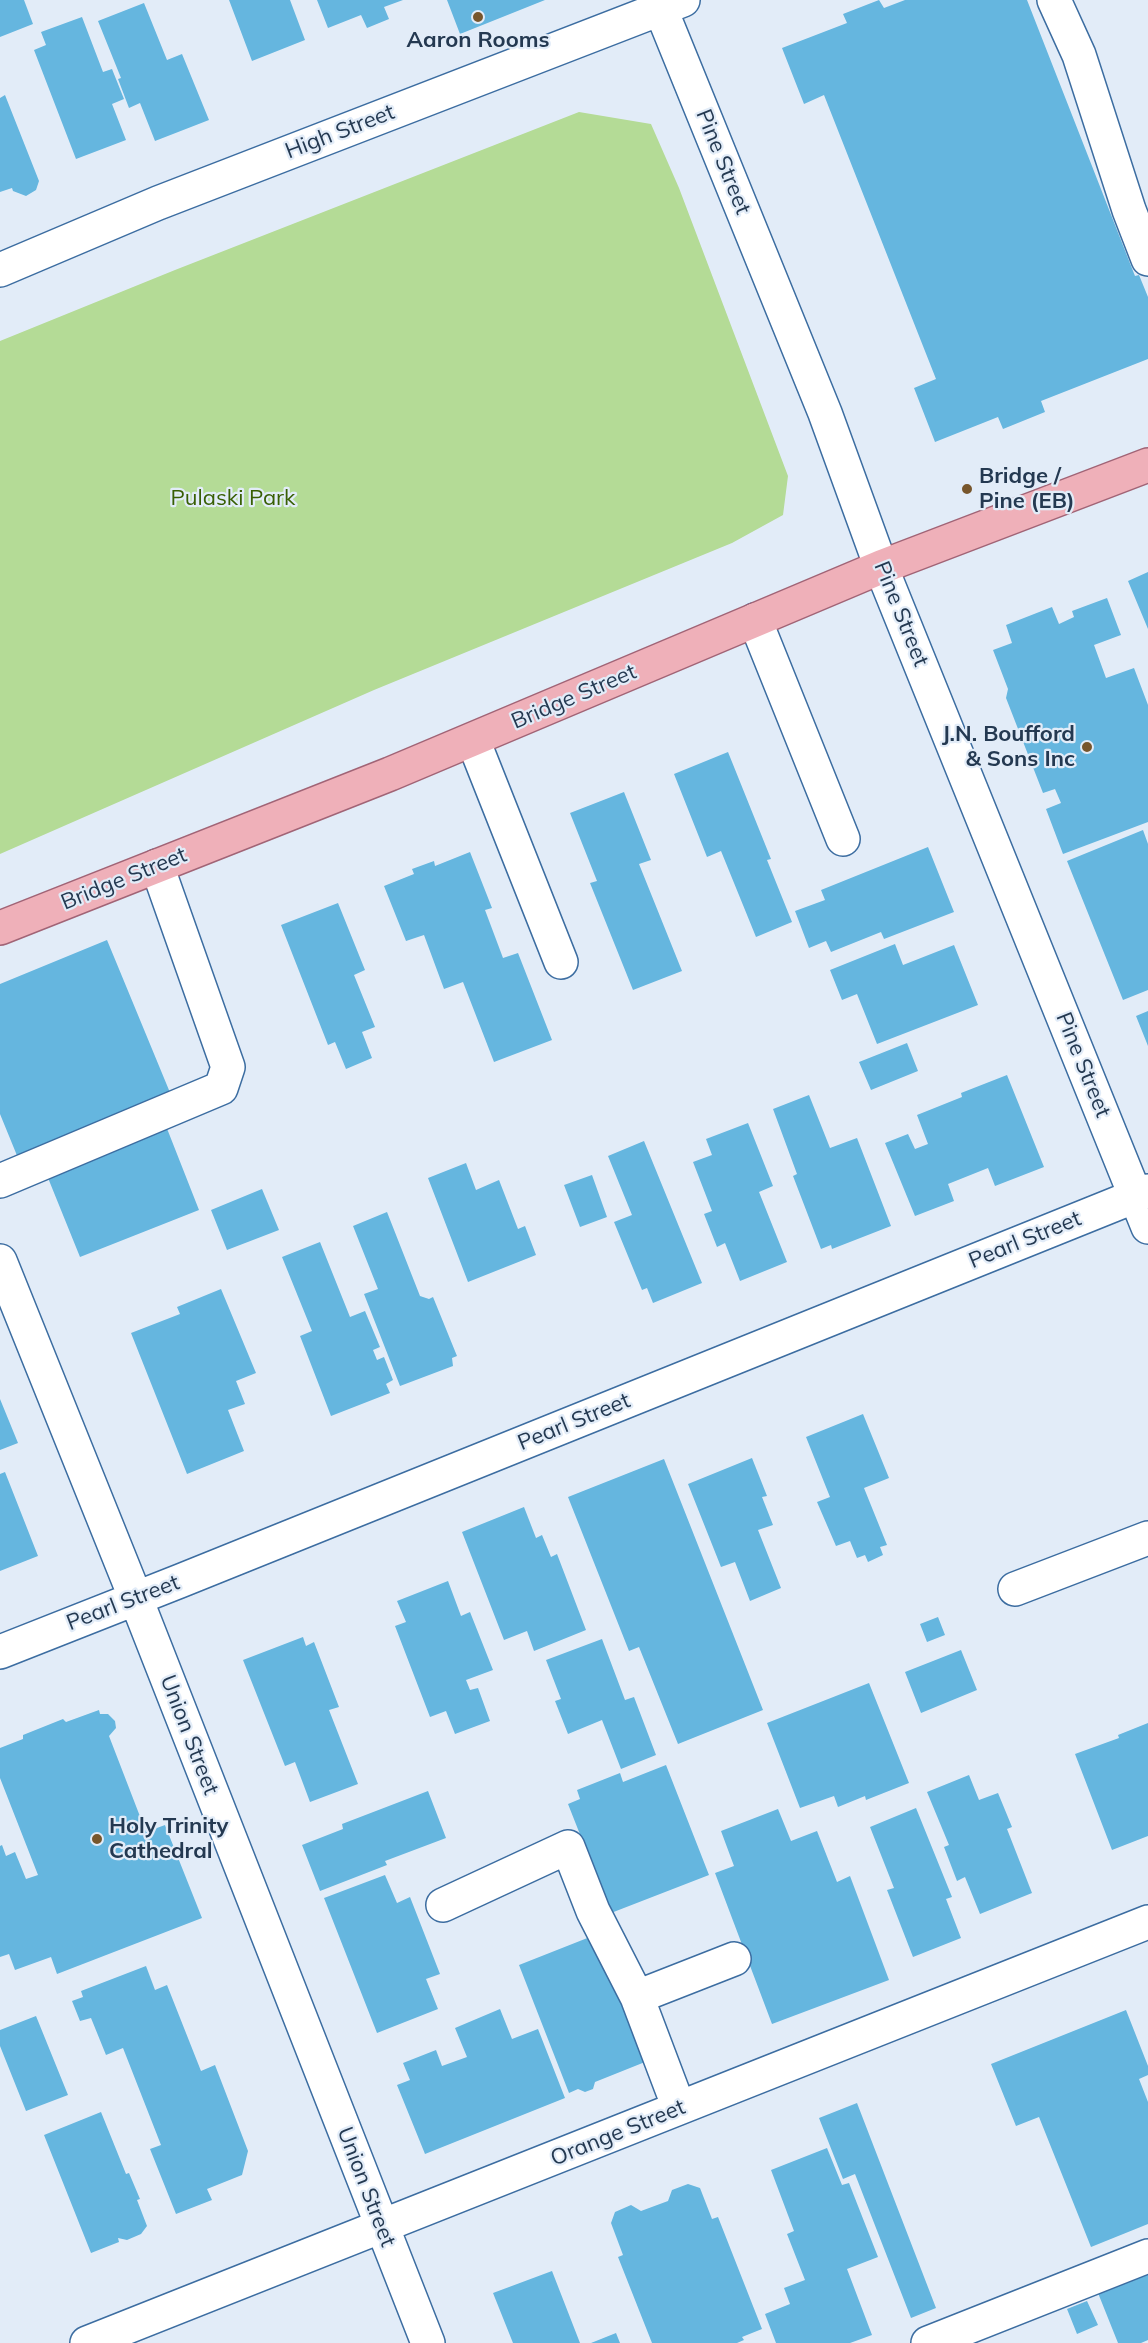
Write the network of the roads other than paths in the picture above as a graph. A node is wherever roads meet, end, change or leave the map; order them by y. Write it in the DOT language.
graph roads {
  1 [pos="1054,0"];
  2 [pos="666,3"];
  3 [pos="1148,259"];
  4 [pos="0,270"];
  5 [pos="1148,465"];
  6 [pos="881,567"];
  7 [pos="754,620"];
  8 [pos="473,740"];
  9 [pos="843,839"];
  10 [pos="157,866"];
  11 [pos="0,928"];
  12 [pos="561,962"];
  13 [pos="0,1181"];
  14 [pos="1142,1194"];
  15 [pos="1148,1227"];
  16 [pos="0,1261"];
  17 [pos="1148,1538"];
  18 [pos="1015,1589"];
  19 [pos="136,1599"];
  20 [pos="0,1652"];
  21 [pos="443,1905"];
  22 [pos="1148,1922"];
  23 [pos="734,1959"];
  24 [pos="637,1996"];
  25 [pos="679,2108"];
  26 [pos="382,2227"];
  27 [pos="1148,2256"];
  28 [pos="87,2343"];
  29 [pos="428,2343"];
  30 [pos="928,2343"];
  1 -- 3 [label="street"];
  2 -- 4 [label="street, High Street"];
  2 -- 6 [label="street, Pine Street"];
  5 -- 6 [label="main road, Bridge Street"];
  6 -- 7 [label="main road, Bridge Street"];
  6 -- 14 [label="street, Pine Street"];
  7 -- 8 [label="main road, Bridge Street"];
  7 -- 9 [label="street"];
  8 -- 10 [label="main road, Bridge Street"];
  8 -- 12 [label="street"];
  10 -- 11 [label="main road, Bridge Street"];
  10 -- 13 [label="street"];
  14 -- 15 [label="street, Pine Street"];
  14 -- 19 [label="street, Pearl Street"];
  16 -- 19 [label="street, Union Street"];
  17 -- 18 [label="street"];
  19 -- 20 [label="street, Pearl Street"];
  19 -- 26 [label="street, Union Street"];
  21 -- 24 [label="street"];
  22 -- 25 [label="street, Orange Street"];
  23 -- 24 [label="street"];
  24 -- 25 [label="street"];
  25 -- 26 [label="street, Orange Street"];
  26 -- 28 [label="street, Orange Street"];
  26 -- 29 [label="street, Union Street"];
  27 -- 30 [label="street"];
}
